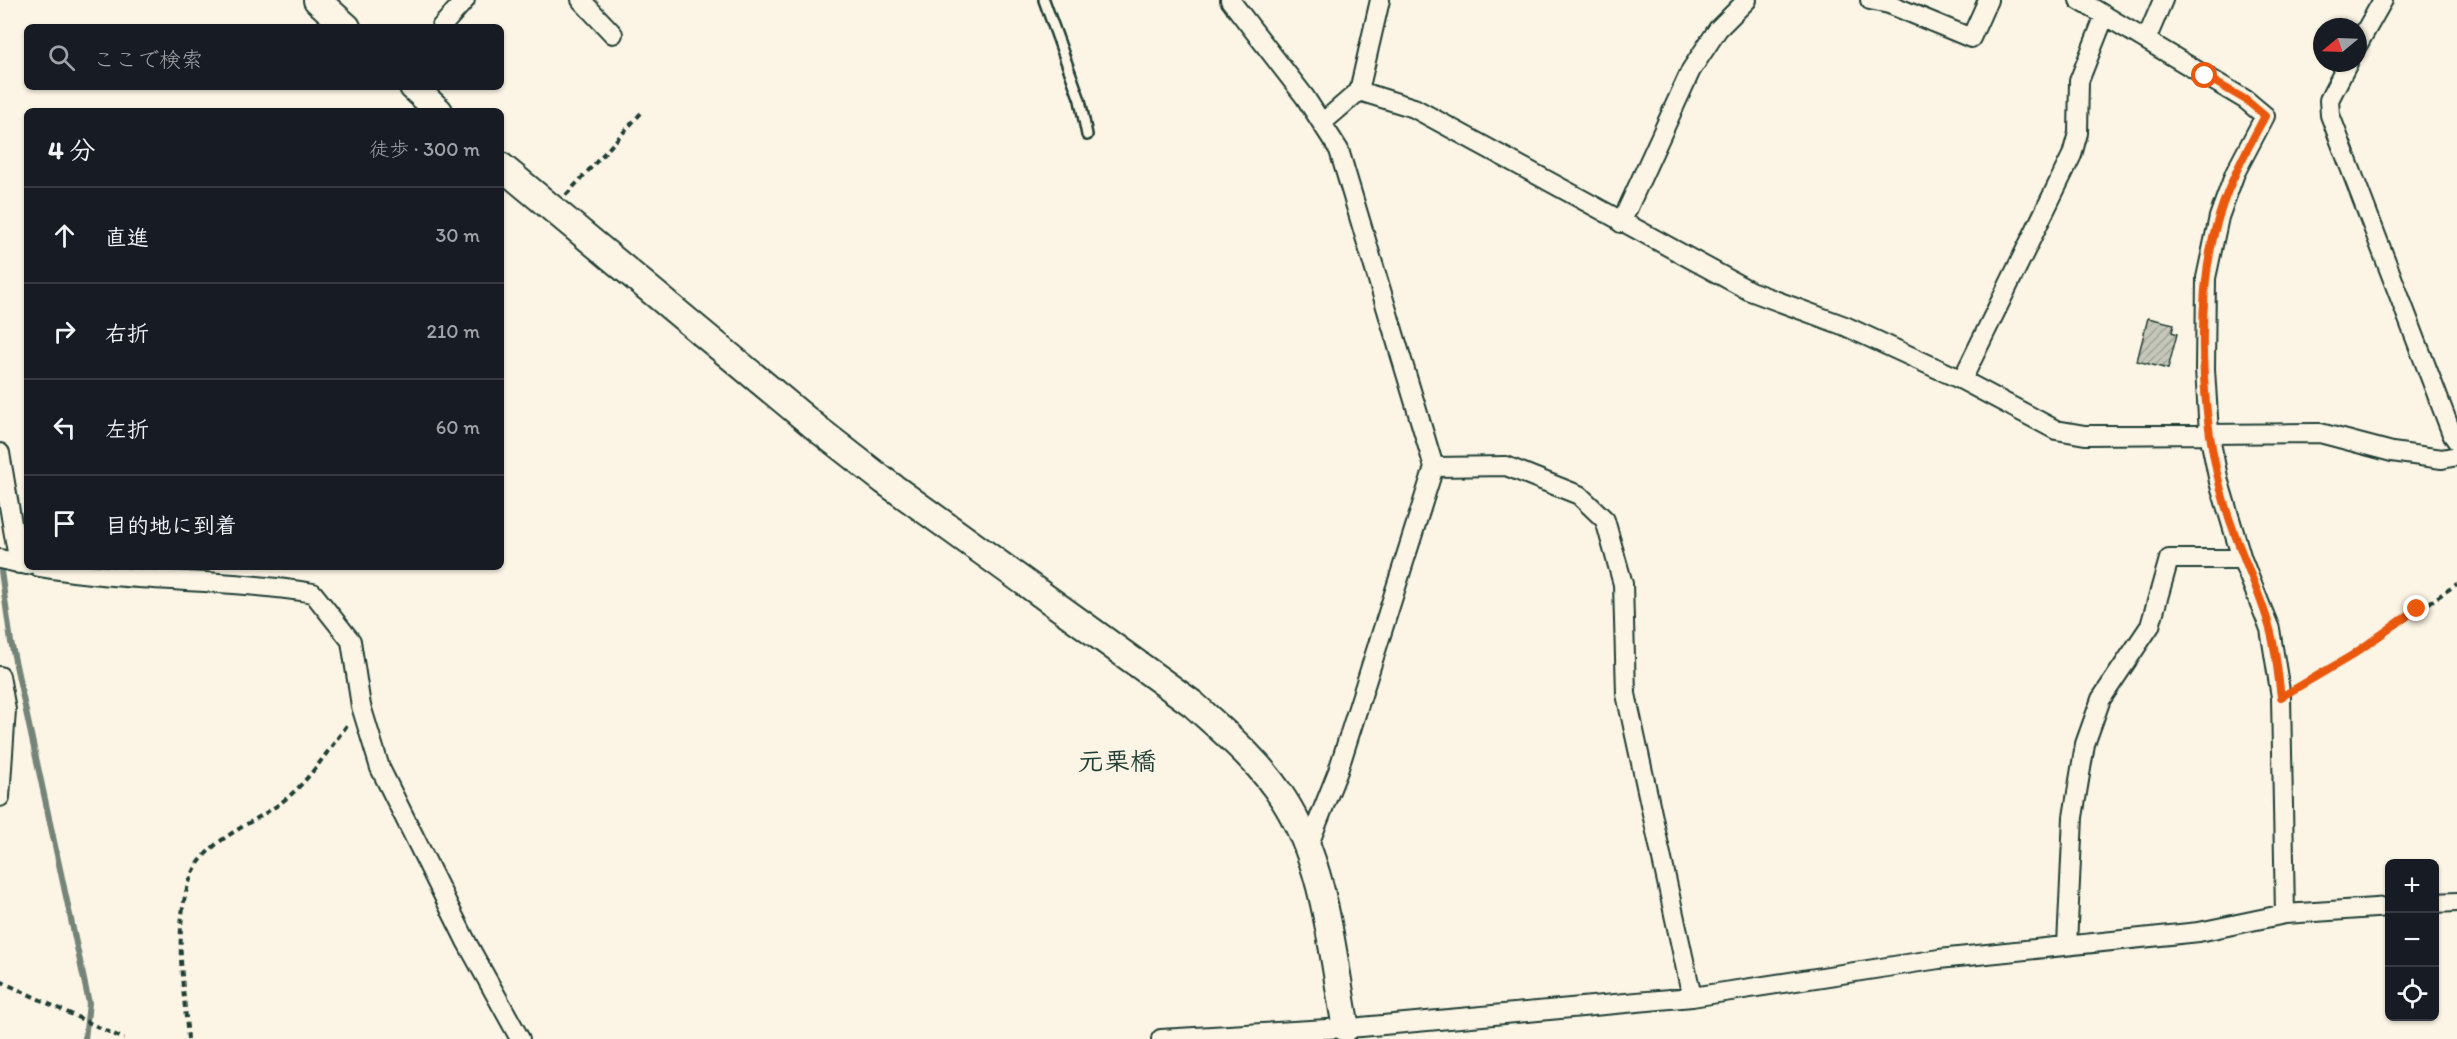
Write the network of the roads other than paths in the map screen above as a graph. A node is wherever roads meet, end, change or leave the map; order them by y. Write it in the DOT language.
graph roads {
  1 [pos="317,0"];
  2 [pos="465,0"];
  3 [pos="581,0"];
  4 [pos="1044,0"];
  5 [pos="1230,0"];
  6 [pos="1380,0"];
  7 [pos="1747,0"];
  8 [pos="1870,0"];
  9 [pos="1989,0"];
  10 [pos="2079,0"];
  11 [pos="2163,0"];
  12 [pos="2383,0"];
  13 [pos="2105,15"];
  14 [pos="344,24"];
  15 [pos="444,24"];
  16 [pos="2367,28"];
  17 [pos="613,34"];
  18 [pos="2146,40"];
  19 [pos="2343,72"];
  20 [pos="416,90"];
  21 [pos="1359,91"];
  22 [pos="436,108"];
  23 [pos="1322,123"];
  24 [pos="1087,135"];
  25 [pos="504,168"];
  26 [pos="1621,223"];
  27 [pos="1962,380"];
  28 [pos="2209,433"];
  29 [pos="2457,441"];
  30 [pos="0,453"];
  31 [pos="2457,456"];
  32 [pos="1434,467"];
  33 [pos="2242,559"];
  34 [pos="15,562"];
  35 [pos="57,570"];
  36 [pos="0,676"];
  37 [pos="0,797"];
  38 [pos="1307,849"];
  39 [pos="2457,902"];
  40 [pos="2439,903"];
  41 [pos="2385,907"];
  42 [pos="2285,914"];
  43 [pos="2067,945"];
  44 [pos="1692,997"];
  45 [pos="1356,1031"];
  46 [pos="520,1039"];
  47 [pos="1161,1039"];
  1 -- 14 [label="street"];
  2 -- 15 [label="street"];
  3 -- 17 [label="street"];
  4 -- 24 [label="lane"];
  5 -- 23 [label="street"];
  6 -- 21 [label="street"];
  7 -- 26 [label="street"];
  8 -- 9 [label="street"];
  10 -- 13 [label="street"];
  11 -- 18 [label="street"];
  12 -- 16 [label="street"];
  13 -- 18 [label="street"];
  13 -- 27 [label="street"];
  18 -- 28 [label="street"];
  19 -- 29 [label="street"];
  20 -- 22 [label="street"];
  21 -- 23 [label="street"];
  21 -- 26 [label="street"];
  23 -- 32 [label="street"];
  25 -- 38 [label="street"];
  26 -- 27 [label="street"];
  27 -- 28 [label="street"];
  28 -- 31 [label="street"];
  28 -- 33 [label="street"];
  30 -- 34 [label="street"];
  32 -- 38 [label="street"];
  32 -- 44 [label="street"];
  33 -- 42 [label="street"];
  33 -- 43 [label="street"];
  35 -- 46 [label="street"];
  36 -- 37 [label="street"];
  38 -- 45 [label="street"];
  39 -- 40 [label="street"];
  41 -- 42 [label="street"];
  42 -- 43 [label="street"];
  43 -- 44 [label="street"];
  44 -- 45 [label="street"];
  45 -- 47 [label="street"];
}
